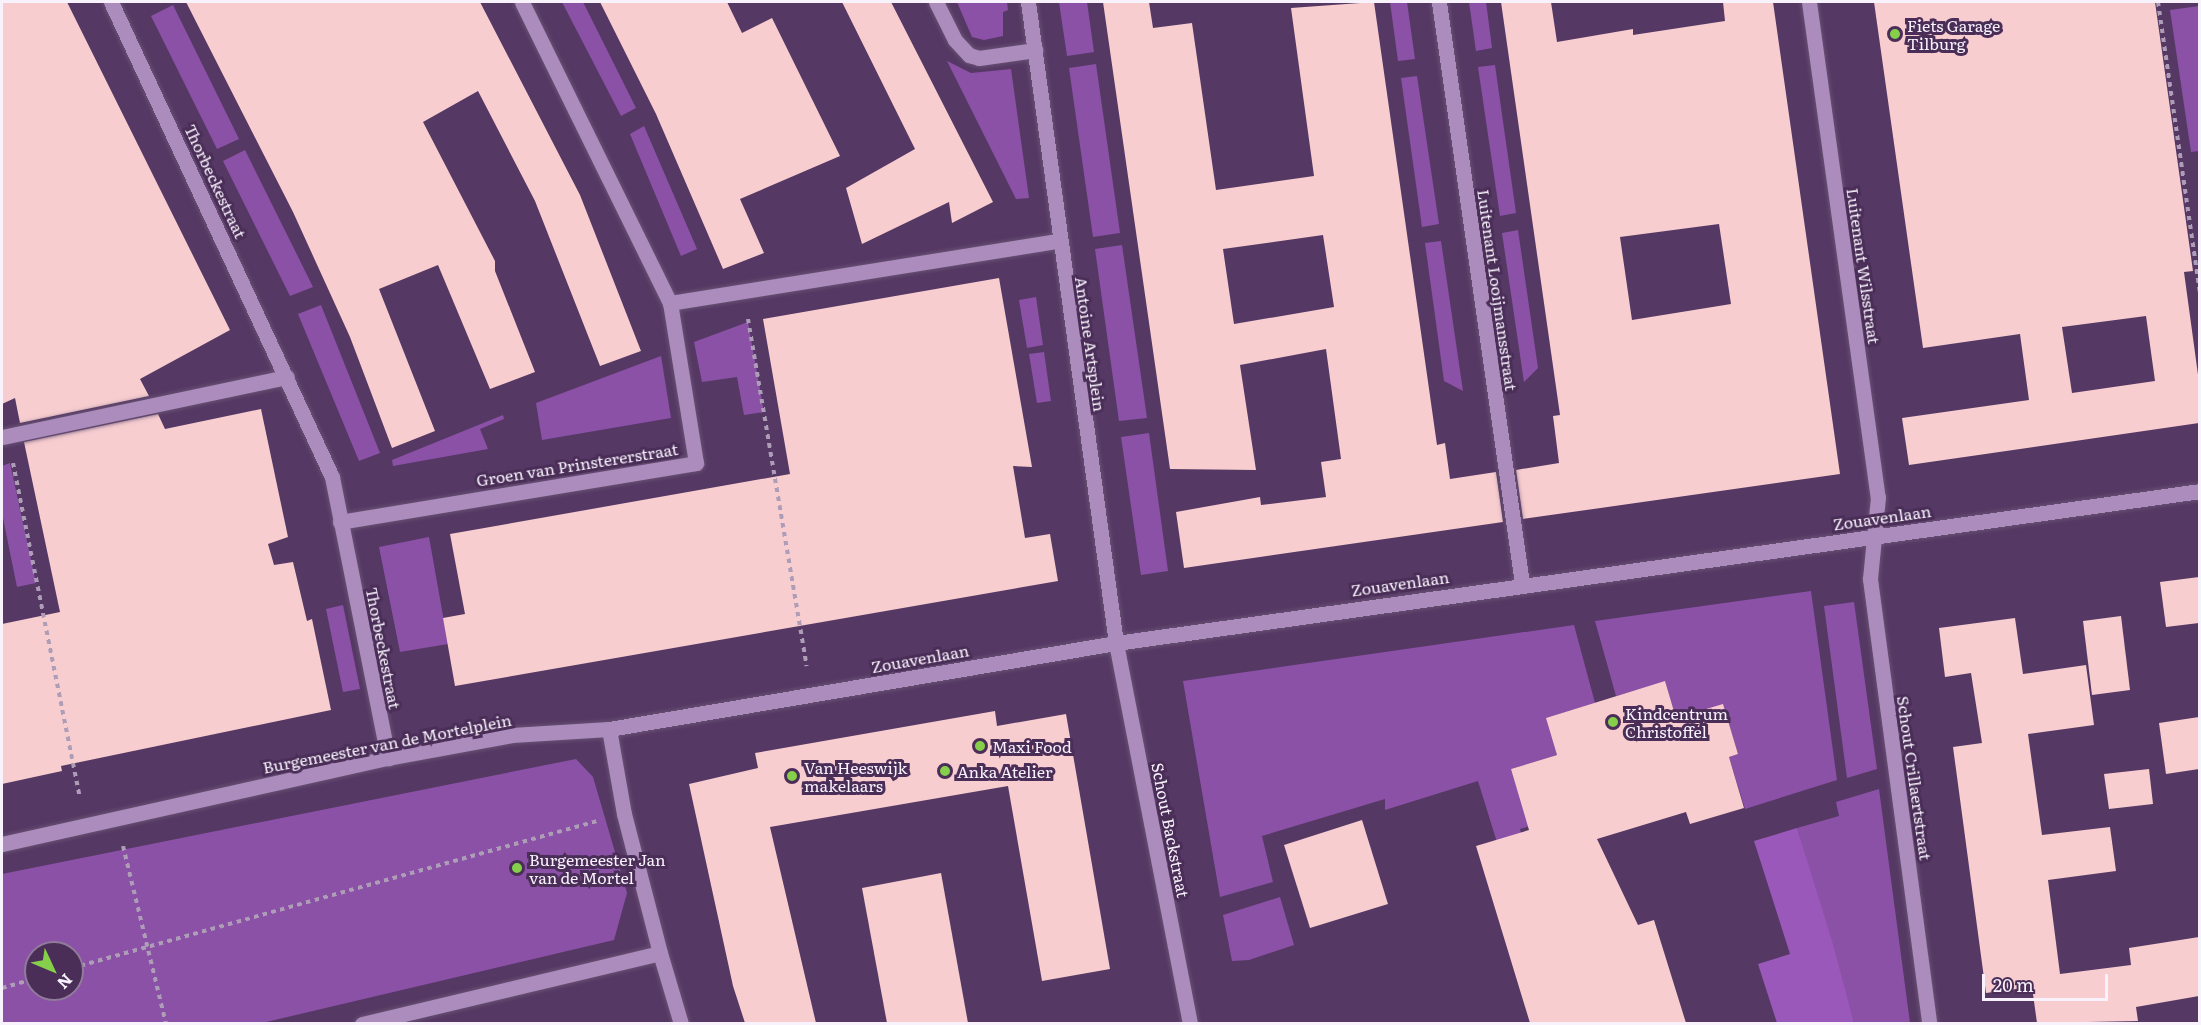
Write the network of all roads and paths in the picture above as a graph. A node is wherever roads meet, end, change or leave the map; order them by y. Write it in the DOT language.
graph roads {
  1 [pos="111,2"];
  2 [pos="522,2"];
  3 [pos="936,2"];
  4 [pos="1028,2"];
  5 [pos="1439,2"];
  6 [pos="1809,2"];
  7 [pos="2158,2"];
  8 [pos="1035,50"];
  9 [pos="1058,241"];
  10 [pos="744,291"];
  11 [pos="2199,295"];
  12 [pos="670,303"];
  13 [pos="288,377"];
  14 [pos="4,436"];
  15 [pos="2199,491"];
  16 [pos="340,522"];
  17 [pos="1874,537"];
  18 [pos="1522,584"];
  19 [pos="1116,643"];
  20 [pos="811,694"];
  21 [pos="609,729"];
  22 [pos="388,758"];
  23 [pos="624,814"];
  24 [pos="116,817"];
  25 [pos="86,824"];
  26 [pos="2,844"];
  27 [pos="147,947"];
  28 [pos="660,953"];
  29 [pos="84,965"];
  30 [pos="24,982"];
  31 [pos="2,988"];
  32 [pos="166,1023"];
  33 [pos="362,1023"];
  34 [pos="681,1023"];
  35 [pos="1190,1023"];
  36 [pos="1929,1023"];
  1 -- 13 [label="street, Thorbeckestraat"];
  2 -- 12 [label="street, Groen van Prinstererstraat"];
  3 -- 8 [label="street"];
  4 -- 8 [label="street, Antoine Artsplein"];
  5 -- 18 [label="street, Luitenant Looijmansstraat"];
  6 -- 17 [label="street, Luitenant Wilsstraat"];
  7 -- 11 [label="path"];
  8 -- 9 [label="street, Antoine Artsplein"];
  9 -- 10 [label="street"];
  9 -- 19 [label="street, Antoine Artsplein"];
  10 -- 12 [label="street"];
  10 -- 20 [label="path"];
  12 -- 16 [label="street, Groen van Prinstererstraat"];
  13 -- 14 [label="street"];
  13 -- 16 [label="street, Thorbeckestraat"];
  14 -- 25 [label="path"];
  15 -- 17 [label="street, Zouavenlaan"];
  16 -- 22 [label="street, Thorbeckestraat"];
  17 -- 18 [label="street, Zouavenlaan"];
  17 -- 36 [label="street, Schout Crillaertstraat"];
  18 -- 19 [label="street, Zouavenlaan"];
  19 -- 20 [label="street, Zouavenlaan"];
  19 -- 35 [label="street, Schout Backstraat"];
  20 -- 21 [label="street, Zouavenlaan"];
  21 -- 22 [label="street, Burgemeester van de Mortelplein"];
  21 -- 23 [label="street"];
  22 -- 24 [label="street, Burgemeester van de Mortelplein"];
  23 -- 27 [label="path"];
  23 -- 28 [label="street"];
  24 -- 25 [label="street, Burgemeester van de Mortelplein"];
  24 -- 27 [label="path"];
  25 -- 26 [label="street, Burgemeester van de Mortelplein"];
  27 -- 29 [label="path"];
  27 -- 32 [label="path"];
  28 -- 33 [label="street"];
  28 -- 34 [label="street"];
  30 -- 31 [label="path"];
}
